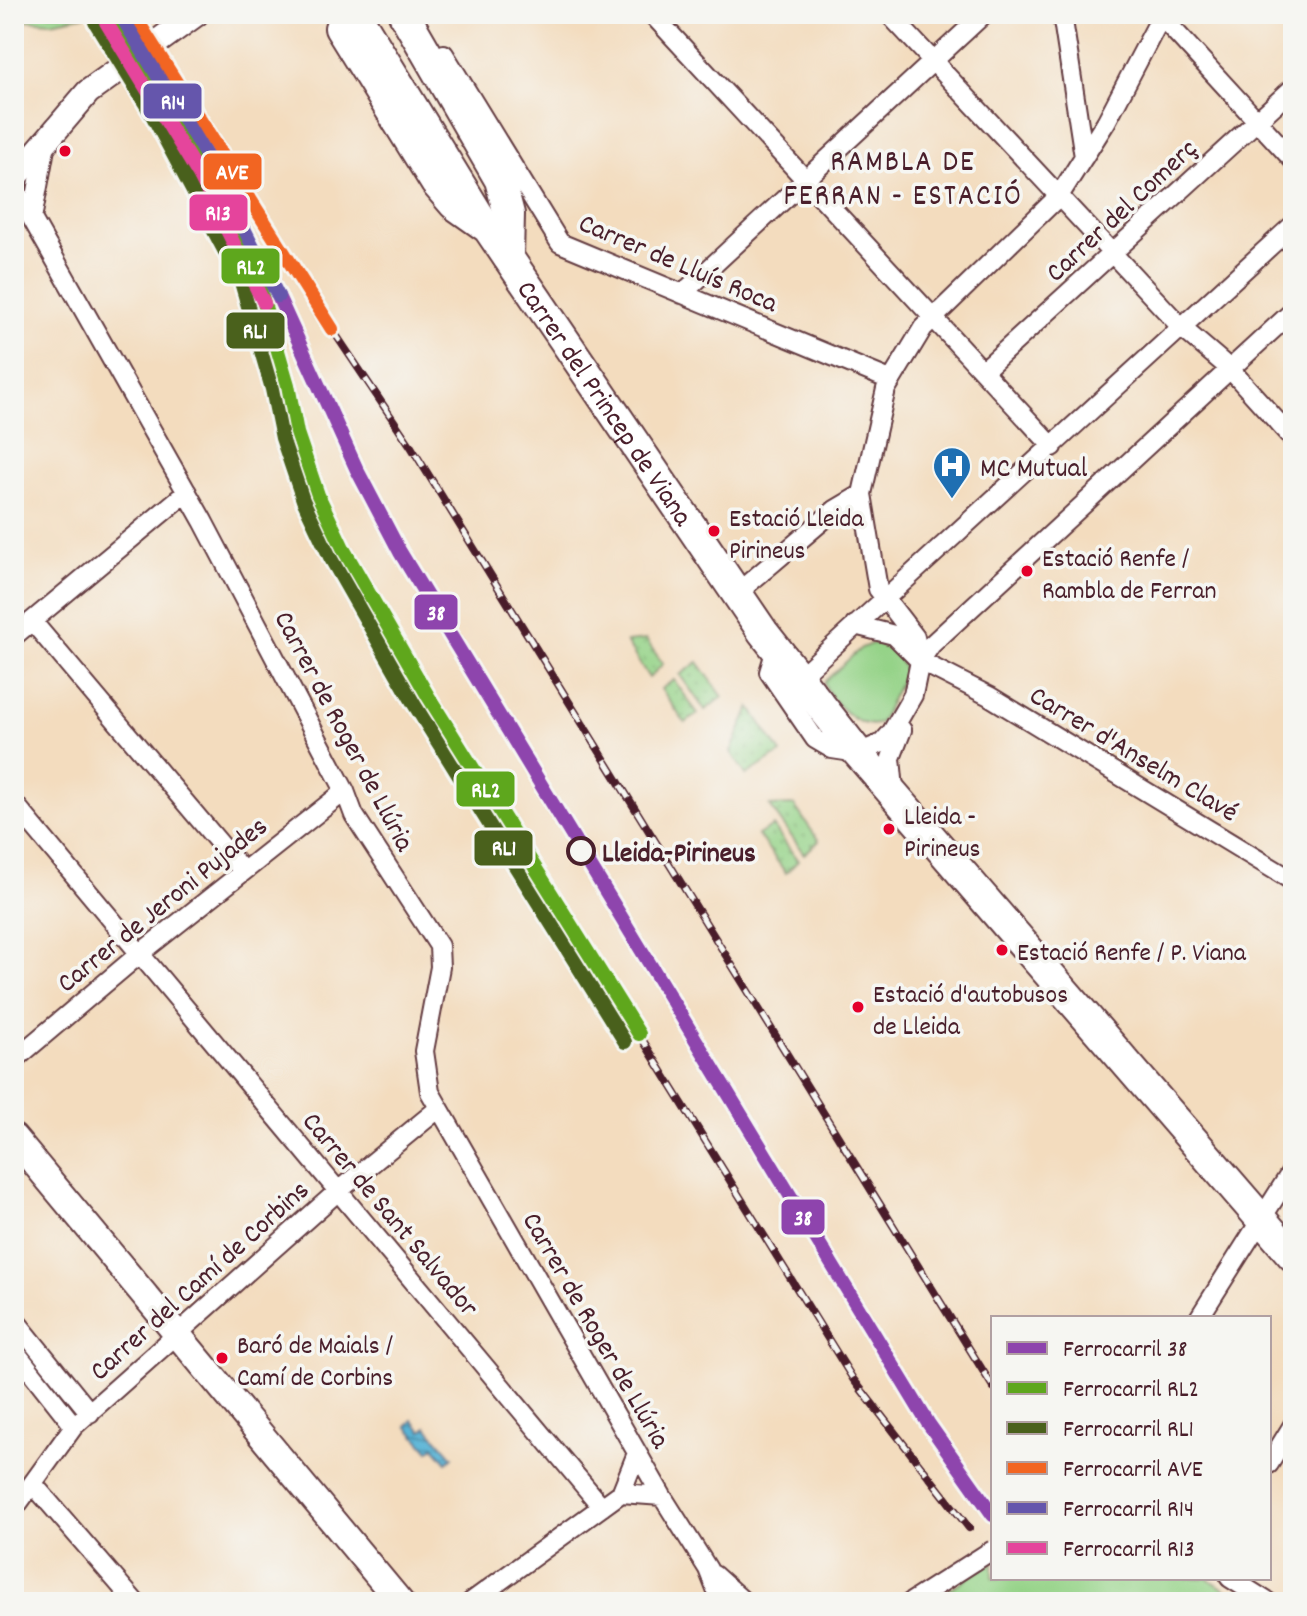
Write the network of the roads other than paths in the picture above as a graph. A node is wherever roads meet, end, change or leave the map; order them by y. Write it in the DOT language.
graph roads {
  1 [pos="196,14"];
  2 [pos="404,14"];
  3 [pos="419,14"];
  4 [pos="652,14"];
  5 [pos="889,14"];
  6 [pos="1062,14"];
  7 [pos="1160,15"];
  8 [pos="979,16"];
  9 [pos="349,21"];
  10 [pos="933,61"];
  11 [pos="1293,88"];
  12 [pos="1256,121"];
  13 [pos="51,135"];
  14 [pos="1084,157"];
  15 [pos="1293,160"];
  16 [pos="14,179"];
  17 [pos="807,180"];
  18 [pos="14,187"];
  19 [pos="1059,196"];
  20 [pos="32,219"];
  21 [pos="1293,225"];
  22 [pos="488,228"];
  23 [pos="1114,255"];
  24 [pos="508,257"];
  25 [pos="682,294"];
  26 [pos="1293,311"];
  27 [pos="934,318"];
  28 [pos="1182,328"];
  29 [pos="1230,369"];
  30 [pos="984,370"];
  31 [pos="890,380"];
  32 [pos="1293,439"];
  33 [pos="1053,447"];
  34 [pos="187,492"];
  35 [pos="862,494"];
  36 [pos="736,594"];
  37 [pos="888,600"];
  38 [pos="32,621"];
  39 [pos="855,625"];
  40 [pos="14,636"];
  41 [pos="920,661"];
  42 [pos="792,690"];
  43 [pos="906,707"];
  44 [pos="858,753"];
  45 [pos="345,791"];
  46 [pos="14,803"];
  47 [pos="902,805"];
  48 [pos="243,871"];
  49 [pos="1293,881"];
  50 [pos="142,952"];
  51 [pos="14,1060"];
  52 [pos="438,1109"];
  53 [pos="14,1138"];
  54 [pos="1293,1169"];
  55 [pos="337,1192"];
  56 [pos="1261,1220"];
  57 [pos="1293,1256"];
  58 [pos="1200,1316"];
  59 [pos="14,1319"];
  60 [pos="177,1338"];
  61 [pos="14,1350"];
  62 [pos="90,1413"];
  63 [pos="1293,1425"];
  64 [pos="74,1426"];
  65 [pos="637,1453"];
  66 [pos="1271,1461"];
  67 [pos="33,1484"];
  68 [pos="621,1493"];
  69 [pos="662,1496"];
  70 [pos="602,1507"];
  71 [pos="14,1509"];
  72 [pos="990,1552"];
  73 [pos="708,1569"];
  74 [pos="1233,1580"];
  75 [pos="917,1600"];
  76 [pos="135,1602"];
  77 [pos="400,1602"];
  78 [pos="471,1602"];
  79 [pos="721,1602"];
  80 [pos="744,1602"];
  81 [pos="1268,1602"];
  1 -- 13 [label="street"];
  2 -- 24 [label="main road"];
  3 -- 25 [label="street, Carrer de Lluís Roca"];
  4 -- 17 [label="street"];
  5 -- 10 [label="street"];
  6 -- 14 [label="street"];
  7 -- 12 [label="street"];
  7 -- 14 [label="street"];
  8 -- 10 [label="street"];
  9 -- 22 [label="main road, Carrer del Princep de Viana"];
  9 -- 22 [label="main road"];
  10 -- 17 [label="street"];
  10 -- 19 [label="street"];
  11 -- 12 [label="street, Carrer del Comerç"];
  12 -- 15 [label="street"];
  12 -- 23 [label="street, Carrer del Comerç"];
  13 -- 16 [label="street"];
  13 -- 20 [label="street"];
  14 -- 19 [label="street"];
  17 -- 25 [label="street"];
  17 -- 27 [label="street"];
  18 -- 20 [label="street, Carrer de Roger de Llúria"];
  19 -- 23 [label="street"];
  19 -- 27 [label="street"];
  20 -- 34 [label="street, Carrer de Roger de Llúria"];
  21 -- 28 [label="street"];
  22 -- 24 [label="main road, Carrer del Princep de Viana"];
  23 -- 28 [label="street"];
  23 -- 30 [label="street, Carrer del Comerç"];
  24 -- 36 [label="main road, Carrer del Princep de Viana"];
  25 -- 31 [label="street, Carrer de Lluís Roca"];
  26 -- 29 [label="street"];
  27 -- 30 [label="street"];
  27 -- 31 [label="street"];
  28 -- 29 [label="street"];
  28 -- 33 [label="street"];
  29 -- 32 [label="street"];
  29 -- 41 [label="street"];
  30 -- 33 [label="street"];
  31 -- 35 [label="street"];
  33 -- 37 [label="street"];
  34 -- 38 [label="street"];
  34 -- 45 [label="street, Carrer de Roger de Llúria"];
  35 -- 36 [label="street"];
  35 -- 37 [label="street"];
  36 -- 42 [label="main road, Carrer del Princep de Viana"];
  37 -- 39 [label="street"];
  37 -- 41 [label="street"];
  38 -- 40 [label="street"];
  38 -- 48 [label="street"];
  39 -- 41 [label="street"];
  39 -- 42 [label="street"];
  41 -- 43 [label="street"];
  41 -- 49 [label="street, Carrer d'Anselm Clavé"];
  42 -- 44 [label="main road, Carrer del Princep de Viana"];
  43 -- 44 [label="street"];
  43 -- 47 [label="street"];
  44 -- 47 [label="main road, Carrer del Princep de Viana"];
  45 -- 48 [label="street, Carrer de Jeroni Pujades"];
  45 -- 52 [label="street, Carrer de Roger de Llúria"];
  46 -- 50 [label="street, Carrer de Sant Salvador"];
  47 -- 56 [label="main road, Carrer del Princep de Viana"];
  48 -- 50 [label="street, Carrer de Jeroni Pujades"];
  50 -- 51 [label="street, Carrer de Jeroni Pujades"];
  50 -- 55 [label="street, Carrer de Sant Salvador"];
  52 -- 55 [label="street, Carrer del Camí de Corbins"];
  52 -- 65 [label="street, Carrer de Roger de Llúria"];
  53 -- 60 [label="main road"];
  54 -- 56 [label="street"];
  55 -- 60 [label="street, Carrer del Camí de Corbins"];
  55 -- 70 [label="street, Carrer de Sant Salvador"];
  56 -- 57 [label="main road, Carrer del Princep de Viana"];
  56 -- 58 [label="street"];
  59 -- 62 [label="street"];
  60 -- 62 [label="street, Carrer del Camí de Corbins"];
  60 -- 77 [label="main road"];
  61 -- 64 [label="street"];
  62 -- 64 [label="street, Carrer del Camí de Corbins"];
  63 -- 66 [label="street"];
  64 -- 67 [label="street, Carrer del Camí de Corbins"];
  65 -- 68 [label="street"];
  65 -- 69 [label="street, Carrer de Roger de Llúria"];
  67 -- 71 [label="street, Carrer del Camí de Corbins"];
  67 -- 76 [label="street"];
  68 -- 69 [label="street"];
  68 -- 70 [label="street"];
  69 -- 73 [label="street, Carrer de Roger de Llúria"];
  70 -- 78 [label="street"];
  72 -- 75 [label="street"];
  73 -- 79 [label="street, Carrer de Roger de Llúria"];
  73 -- 80 [label="street, Carrer de Roger de Llúria"];
  74 -- 81 [label="street"];
}
